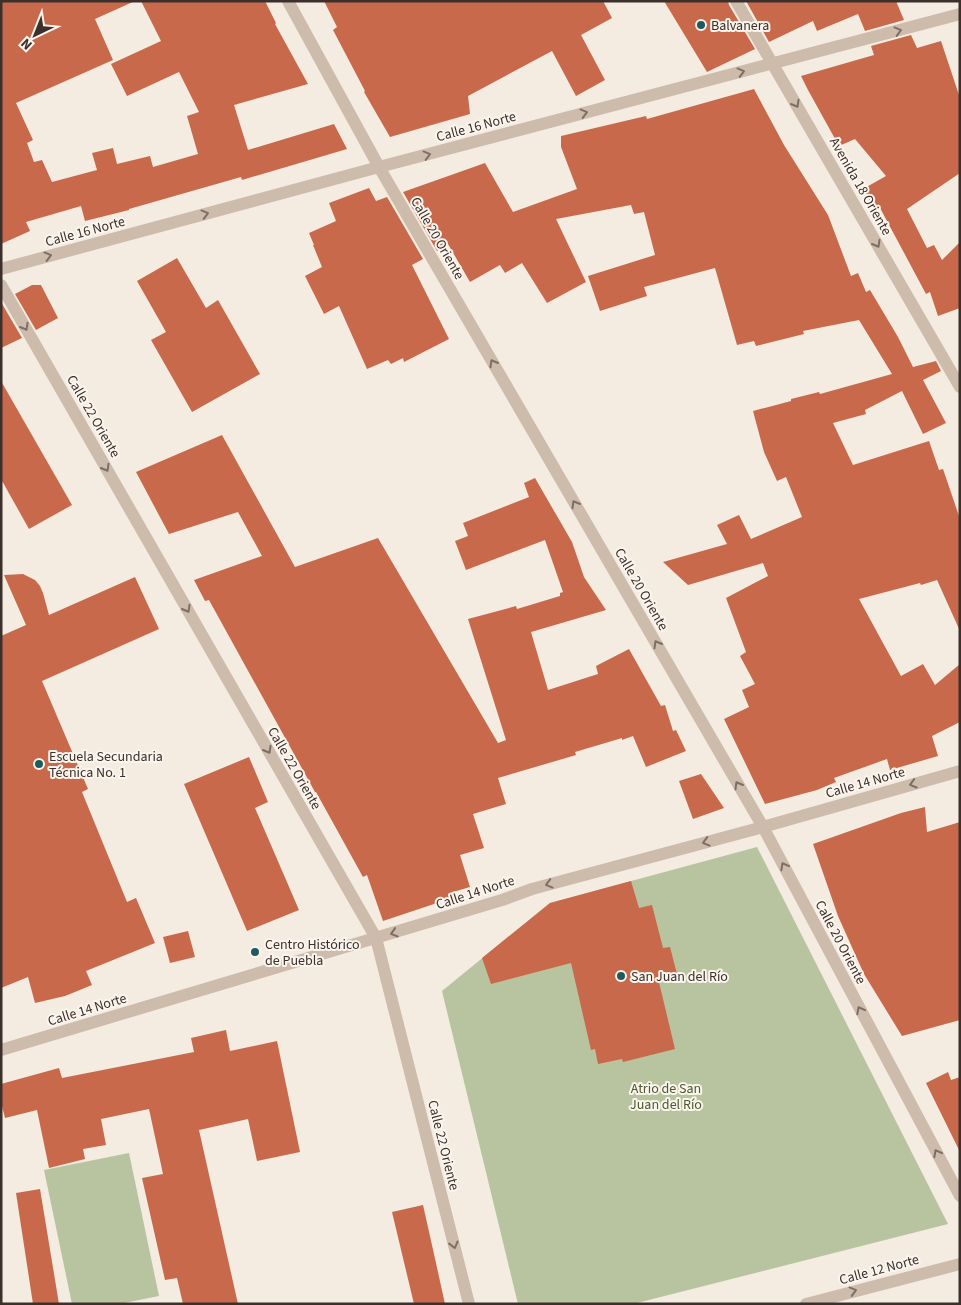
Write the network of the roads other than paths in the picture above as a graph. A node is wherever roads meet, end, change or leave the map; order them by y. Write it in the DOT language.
graph roads {
  1 [pos="288,1"];
  2 [pos="736,1"];
  3 [pos="960,14"];
  4 [pos="773,64"];
  5 [pos="380,167"];
  6 [pos="1,269"];
  7 [pos="1,285"];
  8 [pos="960,387"];
  9 [pos="960,771"];
  10 [pos="763,827"];
  11 [pos="376,938"];
  12 [pos="1,1050"];
  13 [pos="960,1196"];
  14 [pos="960,1264"];
  15 [pos="469,1304"];
  16 [pos="806,1304"];
  1 -- 5 [label="street, Calle 20 Oriente"];
  2 -- 4 [label="street, Avenida 18 Oriente"];
  4 -- 3 [label="street, Calle 16 Norte, one-way"];
  5 -- 4 [label="street, Calle 16 Norte, one-way"];
  4 -- 8 [label="street, Avenida 18 Oriente, one-way"];
  6 -- 5 [label="street, Calle 16 Norte, one-way"];
  10 -- 5 [label="street, Calle 20 Oriente, one-way"];
  7 -- 11 [label="street, Calle 22 Oriente, one-way"];
  9 -- 10 [label="street, Calle 14 Norte, one-way"];
  10 -- 11 [label="street, Calle 14 Norte, one-way"];
  13 -- 10 [label="street, Calle 20 Oriente, one-way"];
  11 -- 12 [label="street, Calle 14 Norte"];
  11 -- 15 [label="street, Calle 22 Oriente, one-way"];
  16 -- 14 [label="street, Calle 12 Norte, one-way"];
}
